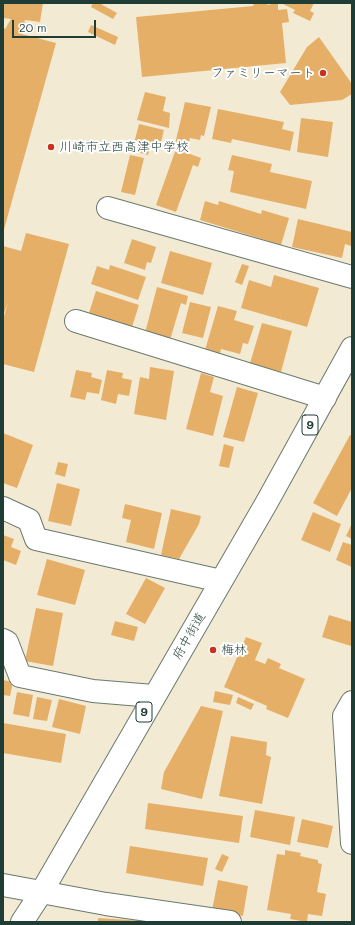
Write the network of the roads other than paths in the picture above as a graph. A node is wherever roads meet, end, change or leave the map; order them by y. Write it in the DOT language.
graph roads {
  1 [pos="108,208"];
  2 [pos="352,277"];
  3 [pos="76,322"];
  4 [pos="352,348"];
  5 [pos="325,398"];
  6 [pos="3,508"];
  7 [pos="221,581"];
  8 [pos="3,640"];
  9 [pos="153,696"];
  10 [pos="352,702"];
  11 [pos="352,843"];
  12 [pos="3,885"];
  13 [pos="41,893"];
  14 [pos="22,922"];
  15 [pos="230,922"];
  1 -- 2 [label="street"];
  3 -- 5 [label="street"];
  4 -- 5 [label="street, 府中街道 / 9"];
  5 -- 7 [label="street, 府中街道 / 9"];
  6 -- 7 [label="street"];
  7 -- 9 [label="street, 府中街道 / 9"];
  8 -- 9 [label="street"];
  9 -- 13 [label="street, 府中街道 / 9"];
  10 -- 11 [label="street"];
  12 -- 13 [label="street"];
  13 -- 14 [label="street, 府中街道 / 9"];
  13 -- 15 [label="street"];
}
